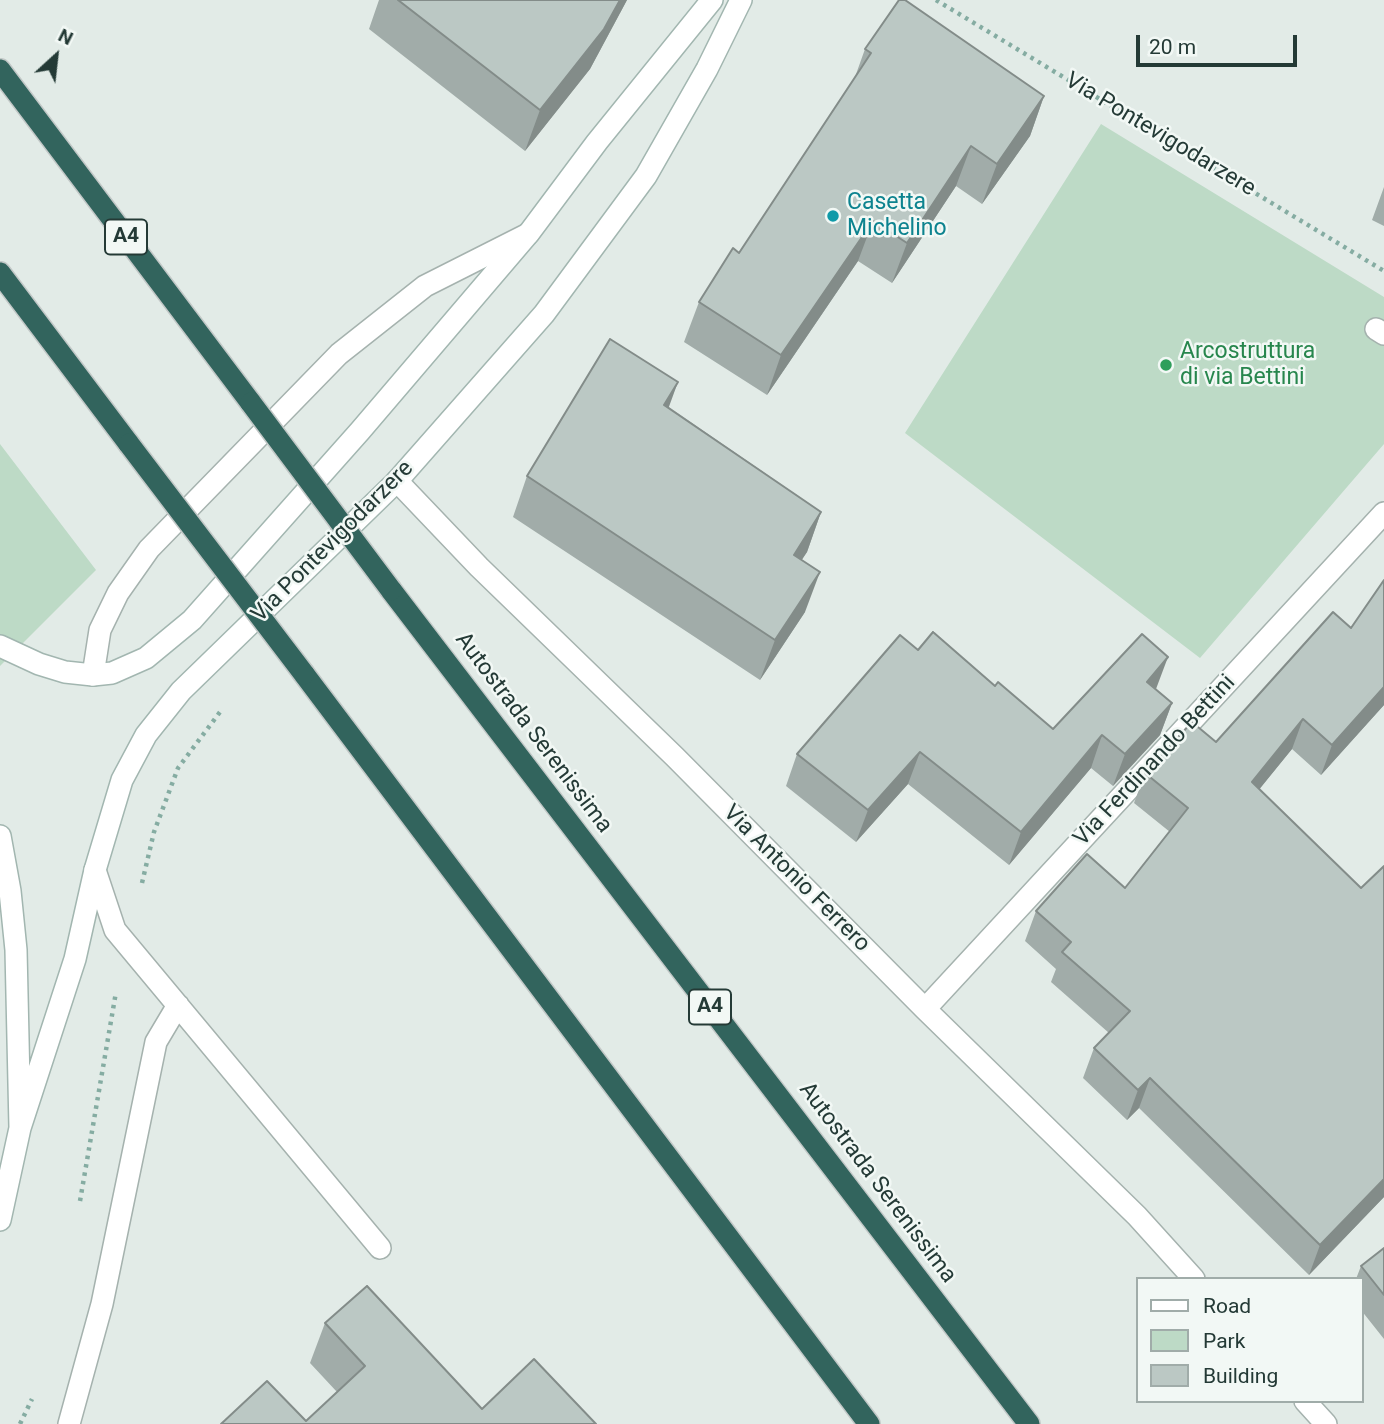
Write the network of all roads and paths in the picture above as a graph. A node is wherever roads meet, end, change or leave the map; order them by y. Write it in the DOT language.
graph roads {
  1 [pos="712,0"];
  2 [pos="741,0"];
  3 [pos="936,0"];
  4 [pos="0,70"];
  5 [pos="529,233"];
  6 [pos="1384,271"];
  7 [pos="0,272"];
  8 [pos="397,481"];
  9 [pos="1384,513"];
  10 [pos="0,646"];
  11 [pos="93,675"];
  12 [pos="0,836"];
  13 [pos="95,870"];
  14 [pos="116,990"];
  15 [pos="178,1004"];
  16 [pos="925,1009"];
  17 [pos="20,1128"];
  18 [pos="79,1207"];
  19 [pos="0,1220"];
  20 [pos="380,1248"];
  21 [pos="1192,1277"];
  22 [pos="33,1397"];
  23 [pos="1307,1403"];
  24 [pos="20,1424"];
  25 [pos="69,1424"];
  26 [pos="869,1424"];
  27 [pos="1028,1424"];
  28 [pos="1326,1424"];
  1 -- 5 [label="main road, Via Pontevigodarzere"];
  2 -- 8 [label="main road, Via Pontevigodarzere"];
  3 -- 6 [label="path, Via Pontevigodarzere"];
  4 -- 27 [label="highway, Autostrada Serenissima / A4, bridge"];
  5 -- 11 [label="main road, Via Pontevigodarzere"];
  5 -- 11 [label="main road"];
  7 -- 26 [label="highway, bridge"];
  8 -- 13 [label="main road, Via Pontevigodarzere"];
  8 -- 16 [label="main road, Via Antonio Ferrero"];
  9 -- 16 [label="main road, Via Ferdinando Bettini"];
  10 -- 11 [label="main road, Via Pontevigodarzere"];
  12 -- 17 [label="main road"];
  13 -- 15 [label="main road"];
  13 -- 17 [label="main road, Via Pontevigodarzere"];
  14 -- 18 [label="path"];
  15 -- 20 [label="main road"];
  15 -- 25 [label="main road"];
  16 -- 21 [label="main road, Via Antonio Ferrero"];
  17 -- 19 [label="main road"];
  22 -- 24 [label="path"];
  23 -- 28 [label="main road"];
}
